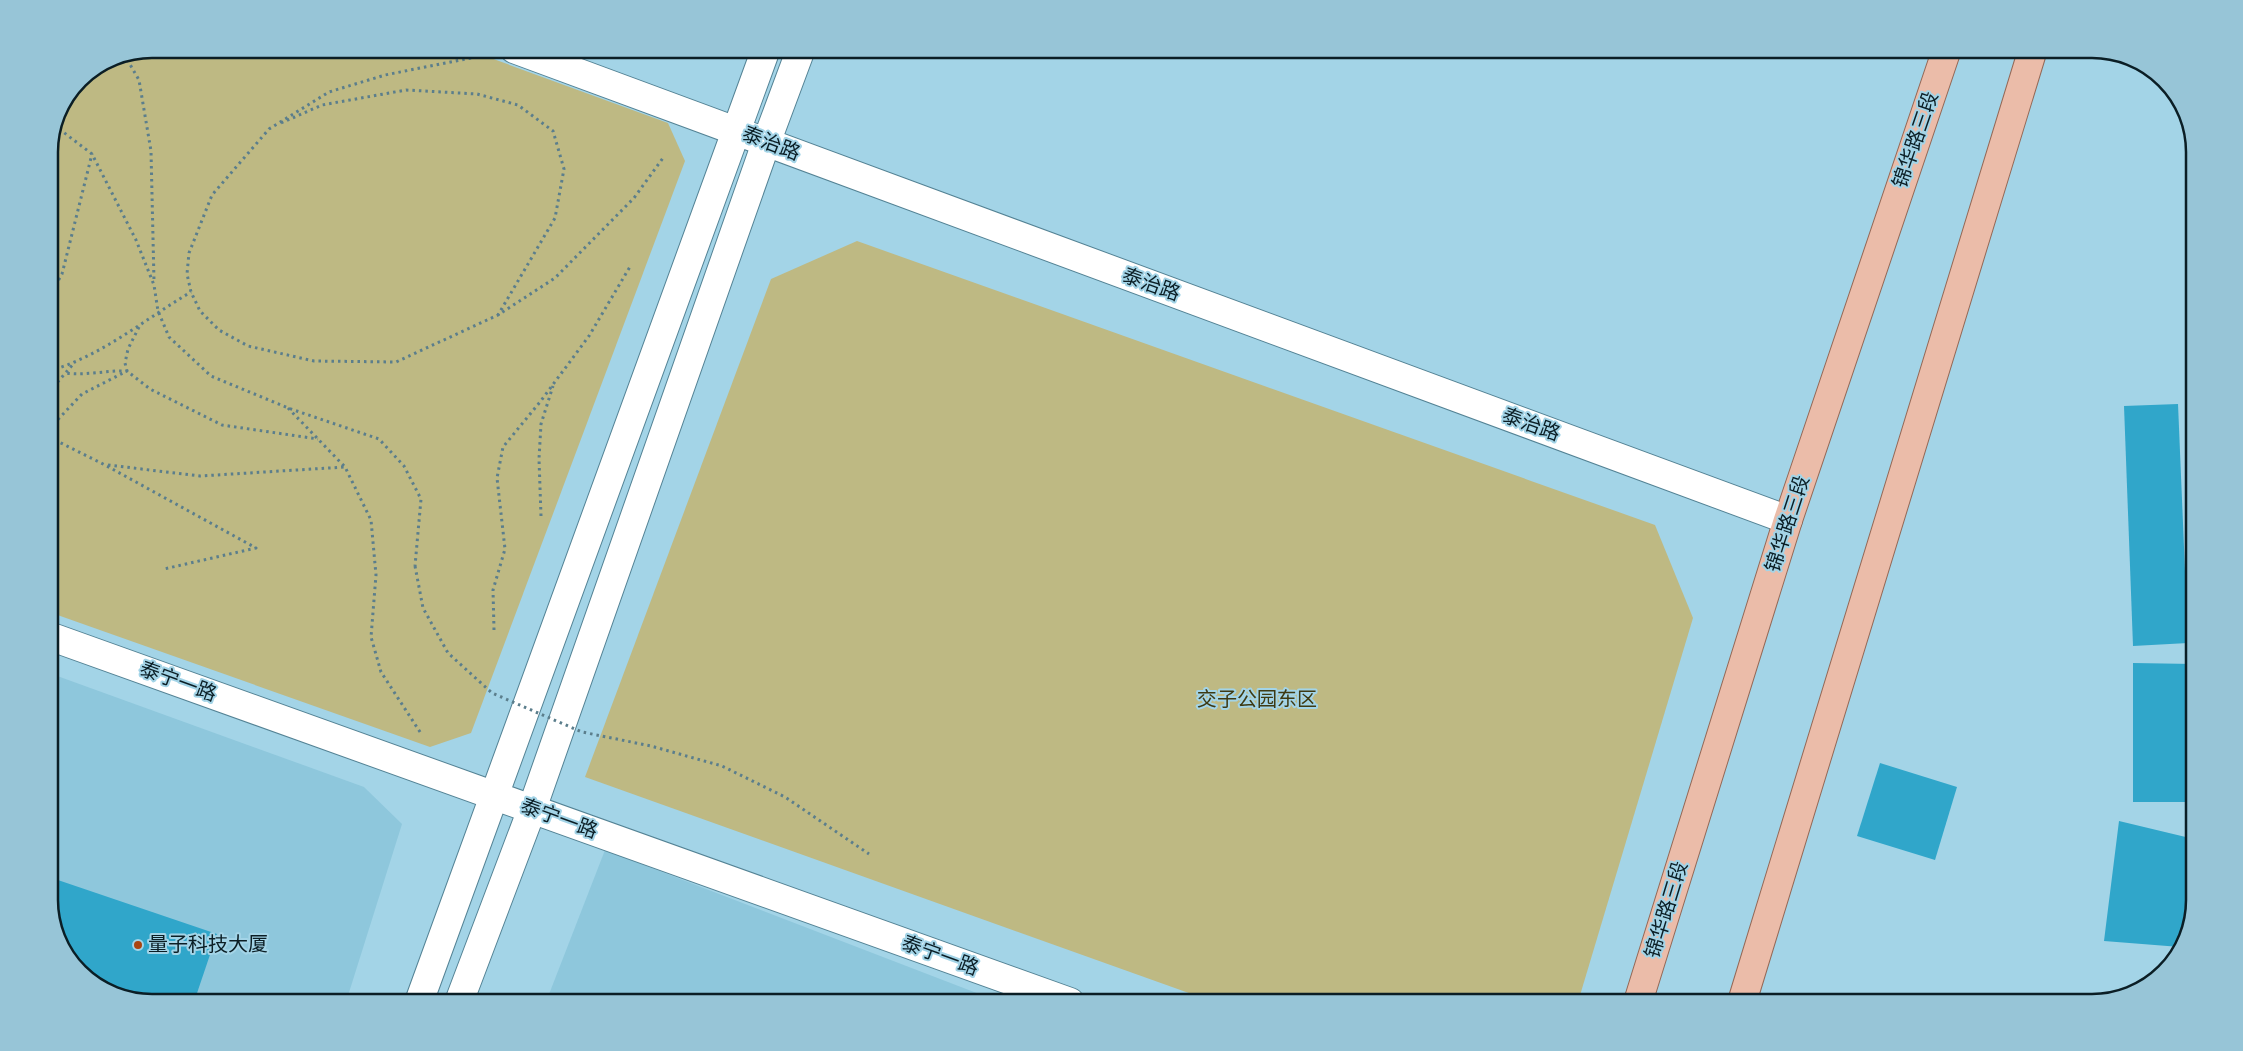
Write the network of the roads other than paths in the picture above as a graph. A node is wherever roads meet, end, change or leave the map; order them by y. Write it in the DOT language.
graph roads {
  1 [pos="538,58"];
  2 [pos="763,58"];
  3 [pos="798,58"];
  4 [pos="1944,58"];
  5 [pos="2030,58"];
  6 [pos="736,131"];
  7 [pos="766,143"];
  8 [pos="1788,520"];
  9 [pos="58,639"];
  10 [pos="494,795"];
  11 [pos="532,809"];
  12 [pos="422,994"];
  13 [pos="462,994"];
  14 [pos="1048,994"];
  15 [pos="1640,994"];
  16 [pos="1744,994"];
  1 -- 6 [label="street, 泰治路"];
  2 -- 6 [label="street"];
  3 -- 7 [label="street"];
  4 -- 8 [label="main road, 锦华路三段"];
  5 -- 16 [label="main road"];
  6 -- 7 [label="street, 泰治路"];
  6 -- 10 [label="street"];
  7 -- 8 [label="street, 泰治路"];
  7 -- 11 [label="street"];
  8 -- 15 [label="main road, 锦华路三段"];
  9 -- 10 [label="street, 泰宁一路"];
  10 -- 11 [label="street, 泰宁一路"];
  10 -- 12 [label="street"];
  11 -- 13 [label="street"];
  11 -- 14 [label="street, 泰宁一路"];
}
